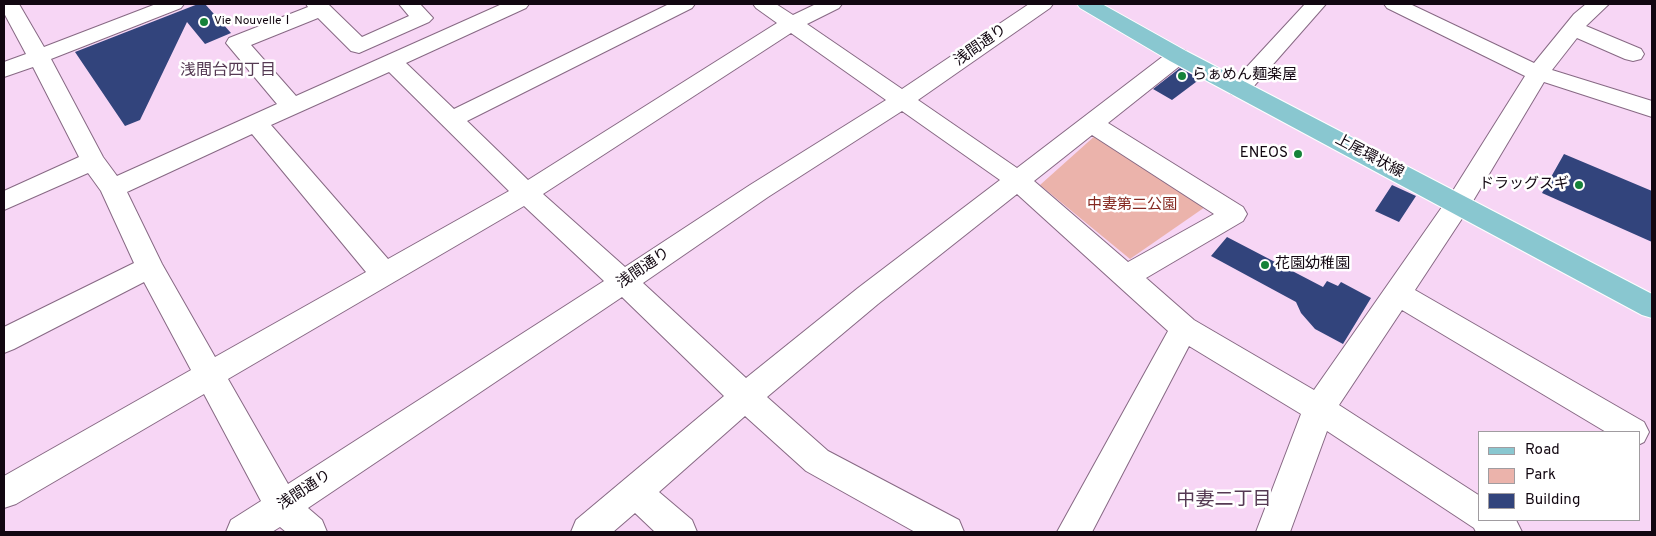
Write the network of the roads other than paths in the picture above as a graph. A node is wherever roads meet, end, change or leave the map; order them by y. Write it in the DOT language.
graph roads {
  1 [pos="9,4"];
  2 [pos="410,4"];
  3 [pos="520,4"];
  4 [pos="685,4"];
  5 [pos="763,4"];
  6 [pos="832,4"];
  7 [pos="1043,4"];
  8 [pos="1087,4"];
  9 [pos="1316,4"];
  10 [pos="1599,4"];
  11 [pos="168,5"];
  12 [pos="1400,5"];
  13 [pos="318,6"];
  14 [pos="790,24"];
  15 [pos="1573,28"];
  16 [pos="1633,54"];
  17 [pos="1178,56"];
  18 [pos="39,57"];
  19 [pos="391,61"];
  20 [pos="4,70"];
  21 [pos="1538,73"];
  22 [pos="1239,88"];
  23 [pos="901,101"];
  24 [pos="292,106"];
  25 [pos="1652,109"];
  26 [pos="452,119"];
  27 [pos="256,123"];
  28 [pos="1091,123"];
  29 [pos="93,162"];
  30 [pos="1016,180"];
  31 [pos="112,188"];
  32 [pos="526,193"];
  33 [pos="4,201"];
  34 [pos="1458,204"];
  35 [pos="150,267"];
  36 [pos="384,274"];
  37 [pos="1126,277"];
  38 [pos="624,282"];
  39 [pos="1396,293"];
  40 [pos="1652,307"];
  41 [pos="1184,328"];
  42 [pos="4,341"];
  43 [pos="210,373"];
  44 [pos="744,397"];
  45 [pos="1319,409"];
  46 [pos="1631,431"];
  47 [pos="1641,437"];
  48 [pos="1652,443"];
  49 [pos="635,492"];
  50 [pos="4,493"];
  51 [pos="282,506"];
  52 [pos="1478,514"];
  53 [pos="1489,521"];
  54 [pos="243,532"];
  55 [pos="310,532"];
  56 [pos="588,532"];
  57 [pos="680,532"];
  58 [pos="947,532"];
  59 [pos="1074,532"];
  60 [pos="1273,532"];
  61 [pos="1506,532"];
  1 -- 18 [label="street"];
  2 -- 13 [label="street"];
  3 -- 19 [label="street"];
  4 -- 26 [label="street"];
  5 -- 14 [label="street"];
  6 -- 14 [label="street"];
  7 -- 23 [label="street, 浅間通り"];
  8 -- 17 [label="main road, 上尾環状線"];
  9 -- 22 [label="street"];
  10 -- 15 [label="street"];
  11 -- 18 [label="street"];
  12 -- 21 [label="street"];
  13 -- 24 [label="street"];
  14 -- 23 [label="street"];
  14 -- 32 [label="street"];
  15 -- 16 [label="street"];
  15 -- 21 [label="street"];
  17 -- 22 [label="main road, 上尾環状線"];
  17 -- 28 [label="street"];
  18 -- 20 [label="street"];
  18 -- 29 [label="street"];
  19 -- 24 [label="street"];
  19 -- 26 [label="street"];
  21 -- 25 [label="street"];
  21 -- 34 [label="street"];
  22 -- 34 [label="main road, 上尾環状線"];
  23 -- 30 [label="street"];
  23 -- 38 [label="street, 浅間通り"];
  24 -- 27 [label="street"];
  26 -- 32 [label="street"];
  27 -- 31 [label="street"];
  27 -- 36 [label="street"];
  28 -- 30 [label="street"];
  28 -- 37 [label="street"];
  29 -- 31 [label="street"];
  29 -- 33 [label="street"];
  30 -- 37 [label="street"];
  30 -- 44 [label="street"];
  31 -- 35 [label="street"];
  32 -- 36 [label="street"];
  32 -- 38 [label="street"];
  34 -- 39 [label="street"];
  34 -- 40 [label="main road, 上尾環状線"];
  35 -- 42 [label="street"];
  35 -- 43 [label="street"];
  36 -- 43 [label="street"];
  37 -- 41 [label="street"];
  38 -- 44 [label="street"];
  38 -- 51 [label="street, 浅間通り"];
  39 -- 45 [label="street"];
  39 -- 46 [label="street"];
  41 -- 45 [label="street"];
  41 -- 59 [label="street"];
  43 -- 50 [label="street"];
  43 -- 51 [label="street"];
  44 -- 49 [label="street"];
  44 -- 58 [label="street"];
  45 -- 52 [label="street"];
  45 -- 60 [label="street"];
  47 -- 48 [label="street"];
  49 -- 56 [label="street"];
  49 -- 57 [label="street"];
  51 -- 54 [label="street, 浅間通り"];
  51 -- 55 [label="street"];
  53 -- 61 [label="street"];
}
